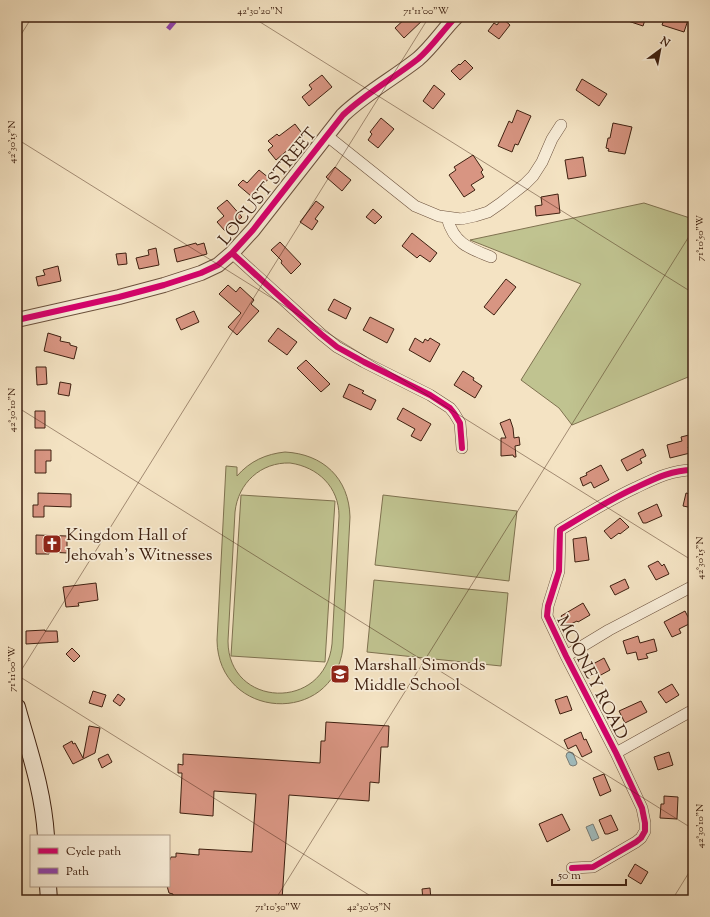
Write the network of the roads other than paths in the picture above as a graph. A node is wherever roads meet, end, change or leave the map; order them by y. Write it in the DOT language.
graph roads {
  1 [pos="456,17"];
  2 [pos="561,125"];
  3 [pos="326,135"];
  4 [pos="447,218"];
  5 [pos="232,253"];
  6 [pos="491,257"];
  7 [pos="17,320"];
  8 [pos="462,448"];
  9 [pos="693,470"];
  10 [pos="693,586"];
  11 [pos="566,656"];
  12 [pos="17,707"];
  13 [pos="693,710"];
  14 [pos="616,752"];
  15 [pos="46,835"];
  16 [pos="572,868"];
  17 [pos="48,887"];
  18 [pos="49,900"];
  1 -- 3 [label="street, LOCUST STREET"];
  2 -- 4 [label="street"];
  3 -- 4 [label="street"];
  3 -- 5 [label="street, LOCUST STREET"];
  4 -- 6 [label="street"];
  5 -- 7 [label="street, LOCUST STREET"];
  5 -- 8 [label="street"];
  9 -- 11 [label="street, MOONEY ROAD"];
  10 -- 11 [label="street"];
  11 -- 14 [label="street, MOONEY ROAD"];
  12 -- 15 [label="main road"];
  13 -- 14 [label="street"];
  14 -- 16 [label="street, MOONEY ROAD"];
  17 -- 18 [label="main road"];
}
